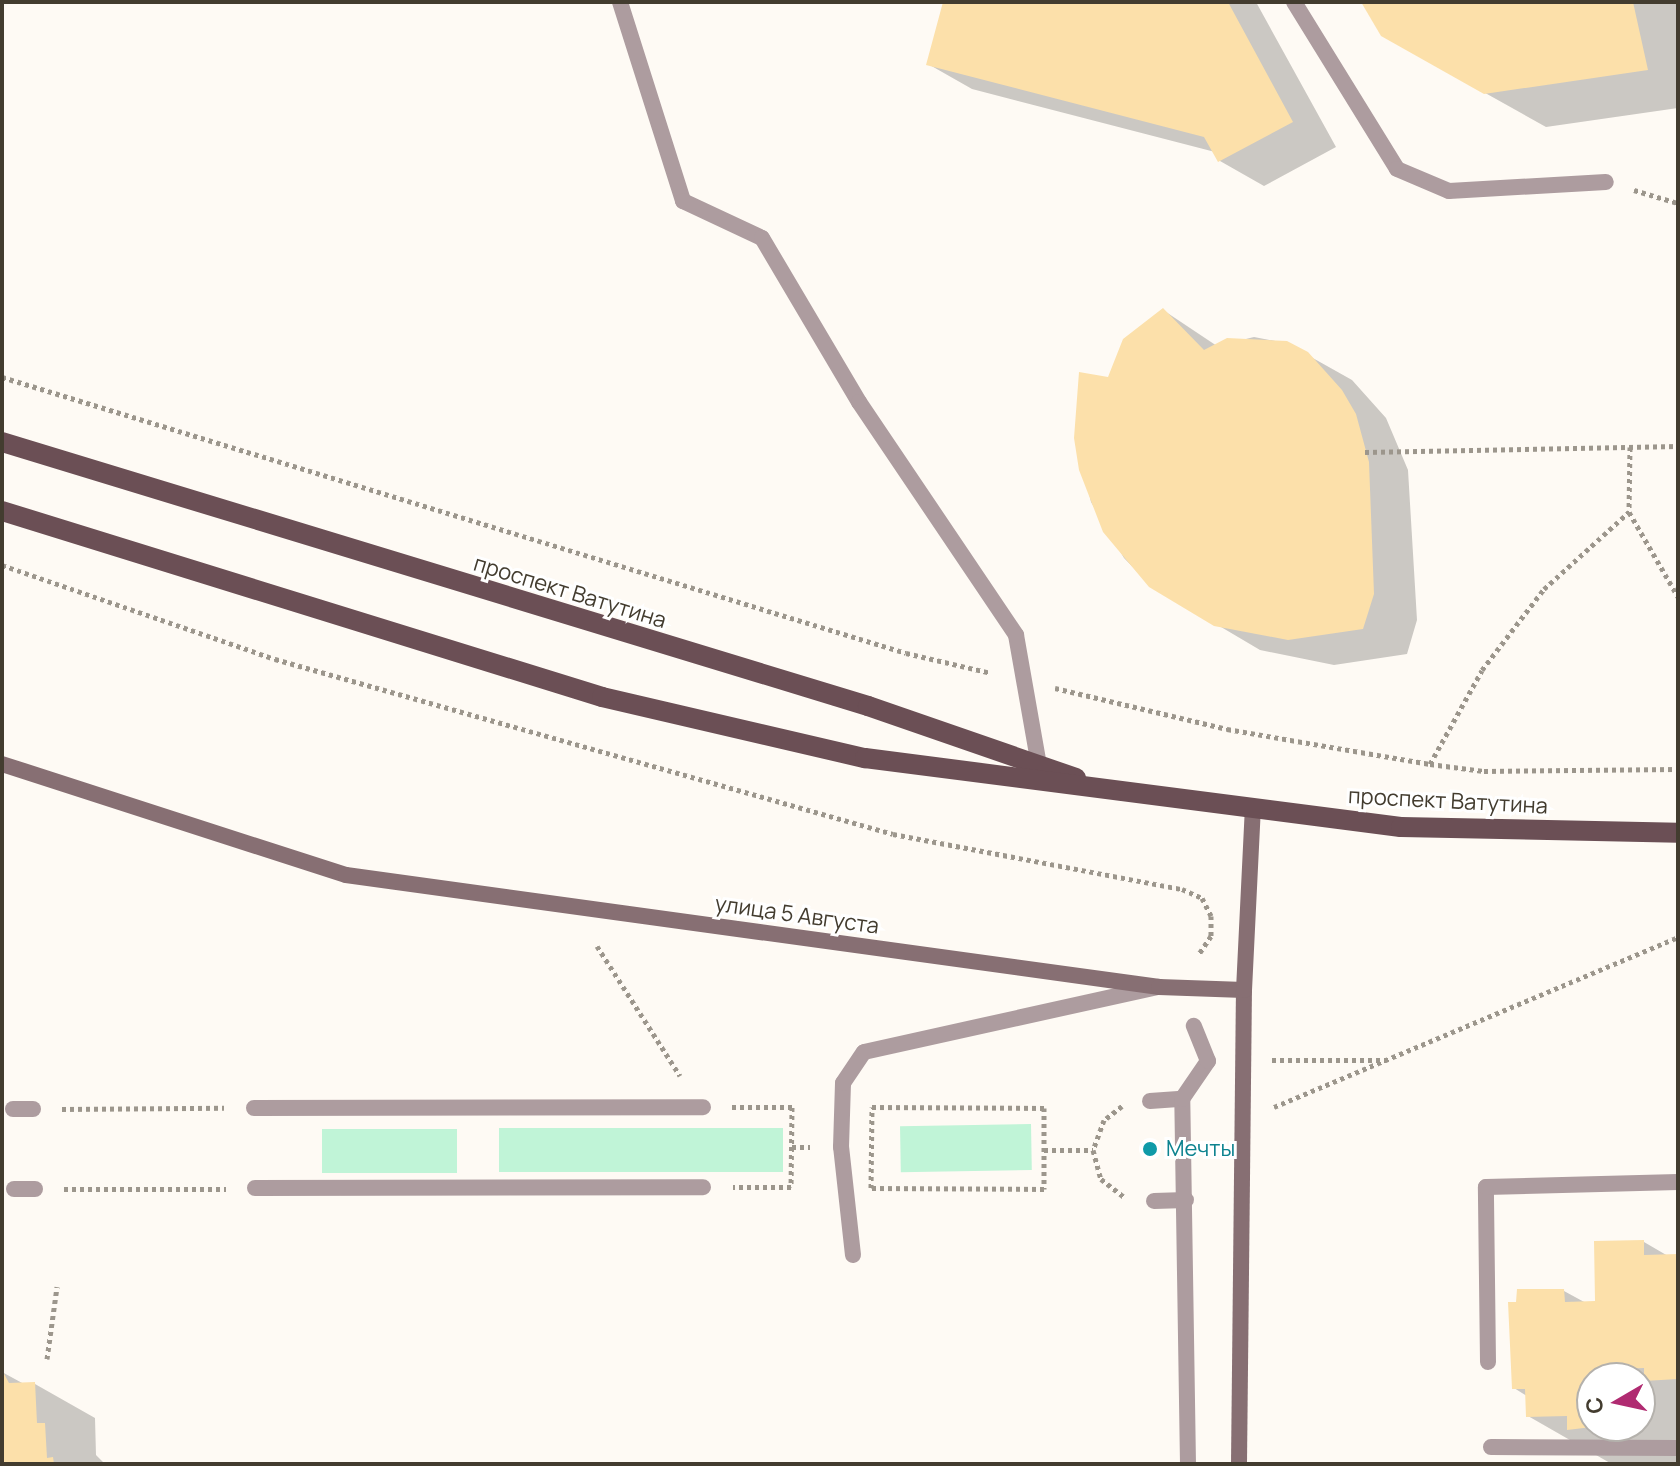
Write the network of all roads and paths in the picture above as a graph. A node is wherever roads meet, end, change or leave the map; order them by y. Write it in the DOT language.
graph roads {
  1 [pos="620,2"];
  2 [pos="1294,2"];
  3 [pos="1606,182"];
  4 [pos="1678,203"];
  5 [pos="2,377"];
  6 [pos="2,442"];
  7 [pos="1678,446"];
  8 [pos="1630,447"];
  9 [pos="1365,452"];
  10 [pos="2,511"];
  11 [pos="1629,512"];
  12 [pos="2,565"];
  13 [pos="1678,597"];
  14 [pos="1024,681"];
  15 [pos="2,764"];
  16 [pos="1430,764"];
  17 [pos="1039,765"];
  18 [pos="1678,769"];
  19 [pos="1122,793"];
  20 [pos="1253,809"];
  21 [pos="1678,833"];
  22 [pos="1678,937"];
  23 [pos="597,946"];
  24 [pos="1198,955"];
  25 [pos="1159,987"];
  26 [pos="1244,990"];
  27 [pos="1194,1026"];
  28 [pos="1244,1060"];
  29 [pos="1391,1060"];
  30 [pos="1182,1099"];
  31 [pos="1150,1101"];
  32 [pos="702,1107"];
  33 [pos="872,1107"];
  34 [pos="254,1108"];
  35 [pos="13,1109"];
  36 [pos="33,1109"];
  37 [pos="1262,1111"];
  38 [pos="1044,1150"];
  39 [pos="1093,1150"];
  40 [pos="1678,1182"];
  41 [pos="703,1187"];
  42 [pos="255,1188"];
  43 [pos="871,1188"];
  44 [pos="14,1189"];
  45 [pos="35,1189"];
  46 [pos="1186,1200"];
  47 [pos="1154,1201"];
  48 [pos="853,1255"];
  49 [pos="57,1287"];
  50 [pos="47,1359"];
  51 [pos="1488,1362"];
  52 [pos="1491,1447"];
  53 [pos="1678,1448"];
  54 [pos="1188,1464"];
  55 [pos="1239,1464"];
  1 -- 14 [label="street"];
  2 -- 3 [label="street"];
  3 -- 4 [label="path"];
  5 -- 14 [label="path"];
  6 -- 17 [label="main road, проспект Ватутина"];
  7 -- 8 [label="path"];
  8 -- 9 [label="path"];
  8 -- 11 [label="path"];
  10 -- 19 [label="main road, проспект Ватутина"];
  11 -- 13 [label="path"];
  11 -- 16 [label="path"];
  12 -- 24 [label="path"];
  14 -- 16 [label="path"];
  14 -- 17 [label="street"];
  15 -- 25 [label="street, улица 5 Августа"];
  16 -- 18 [label="path"];
  17 -- 19 [label="main road, проспект Ватутина"];
  19 -- 20 [label="main road, проспект Ватутина"];
  20 -- 21 [label="main road, проспект Ватутина"];
  20 -- 26 [label="street"];
  22 -- 29 [label="path"];
  23 -- 32 [label="path"];
  25 -- 26 [label="street, улица 5 Августа"];
  25 -- 48 [label="street"];
  26 -- 28 [label="street"];
  27 -- 30 [label="street"];
  28 -- 29 [label="path"];
  28 -- 55 [label="street"];
  29 -- 37 [label="path"];
  30 -- 31 [label="street"];
  30 -- 46 [label="street"];
  31 -- 39 [label="path"];
  32 -- 34 [label="street"];
  32 -- 41 [label="path"];
  33 -- 38 [label="path"];
  34 -- 36 [label="path"];
  35 -- 36 [label="street"];
  38 -- 39 [label="path"];
  38 -- 43 [label="path"];
  39 -- 47 [label="path"];
  40 -- 51 [label="street"];
  41 -- 42 [label="street"];
  42 -- 45 [label="path"];
  44 -- 45 [label="street"];
  46 -- 47 [label="street"];
  46 -- 54 [label="street"];
  49 -- 50 [label="path"];
  52 -- 53 [label="street"];
}
